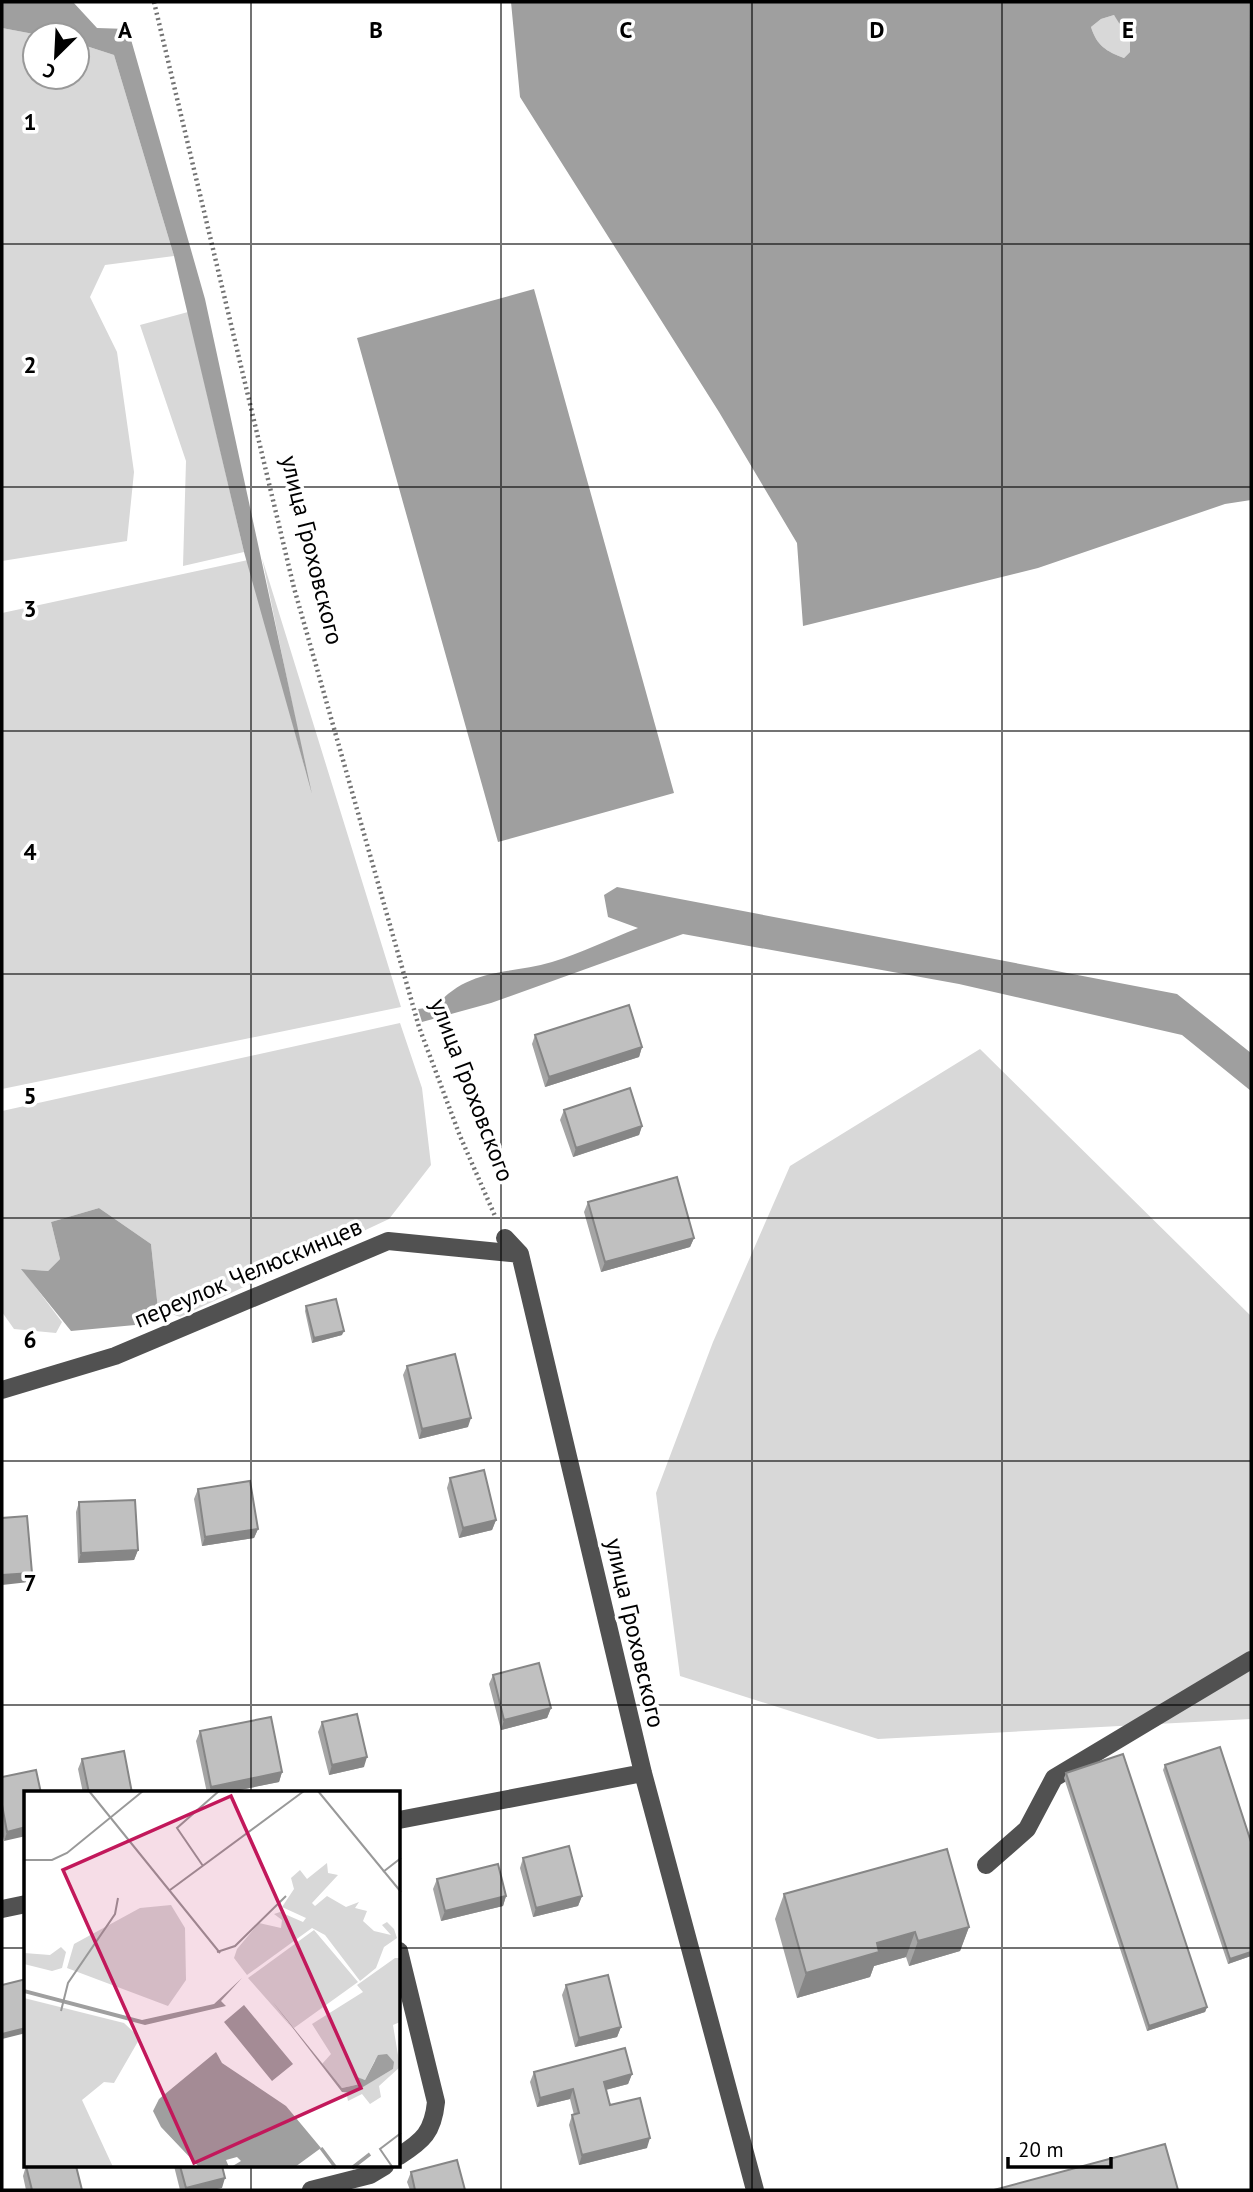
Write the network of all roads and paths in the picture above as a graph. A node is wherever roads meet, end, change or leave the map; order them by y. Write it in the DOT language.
graph roads {
  1 [pos="154,2"];
  2 [pos="505,1238"];
  3 [pos="520,1254"];
  4 [pos="2,1390"];
  5 [pos="1251,1660"];
  6 [pos="643,1773"];
  7 [pos="401,1820"];
  8 [pos="986,1865"];
  9 [pos="24,1904"];
  10 [pos="2,1909"];
  11 [pos="401,1959"];
  12 [pos="401,2155"];
  13 [pos="381,2168"];
  14 [pos="311,2190"];
  15 [pos="755,2190"];
  1 -- 2 [label="path, улица Гроховского"];
  2 -- 3 [label="street, улица Гроховского"];
  3 -- 4 [label="street, переулок Челюскинцев"];
  3 -- 6 [label="street, улица Гроховского"];
  5 -- 8 [label="street"];
  6 -- 7 [label="street"];
  6 -- 15 [label="street, улица Гроховского"];
  9 -- 10 [label="street"];
  11 -- 12 [label="street"];
  13 -- 14 [label="street"];
}
